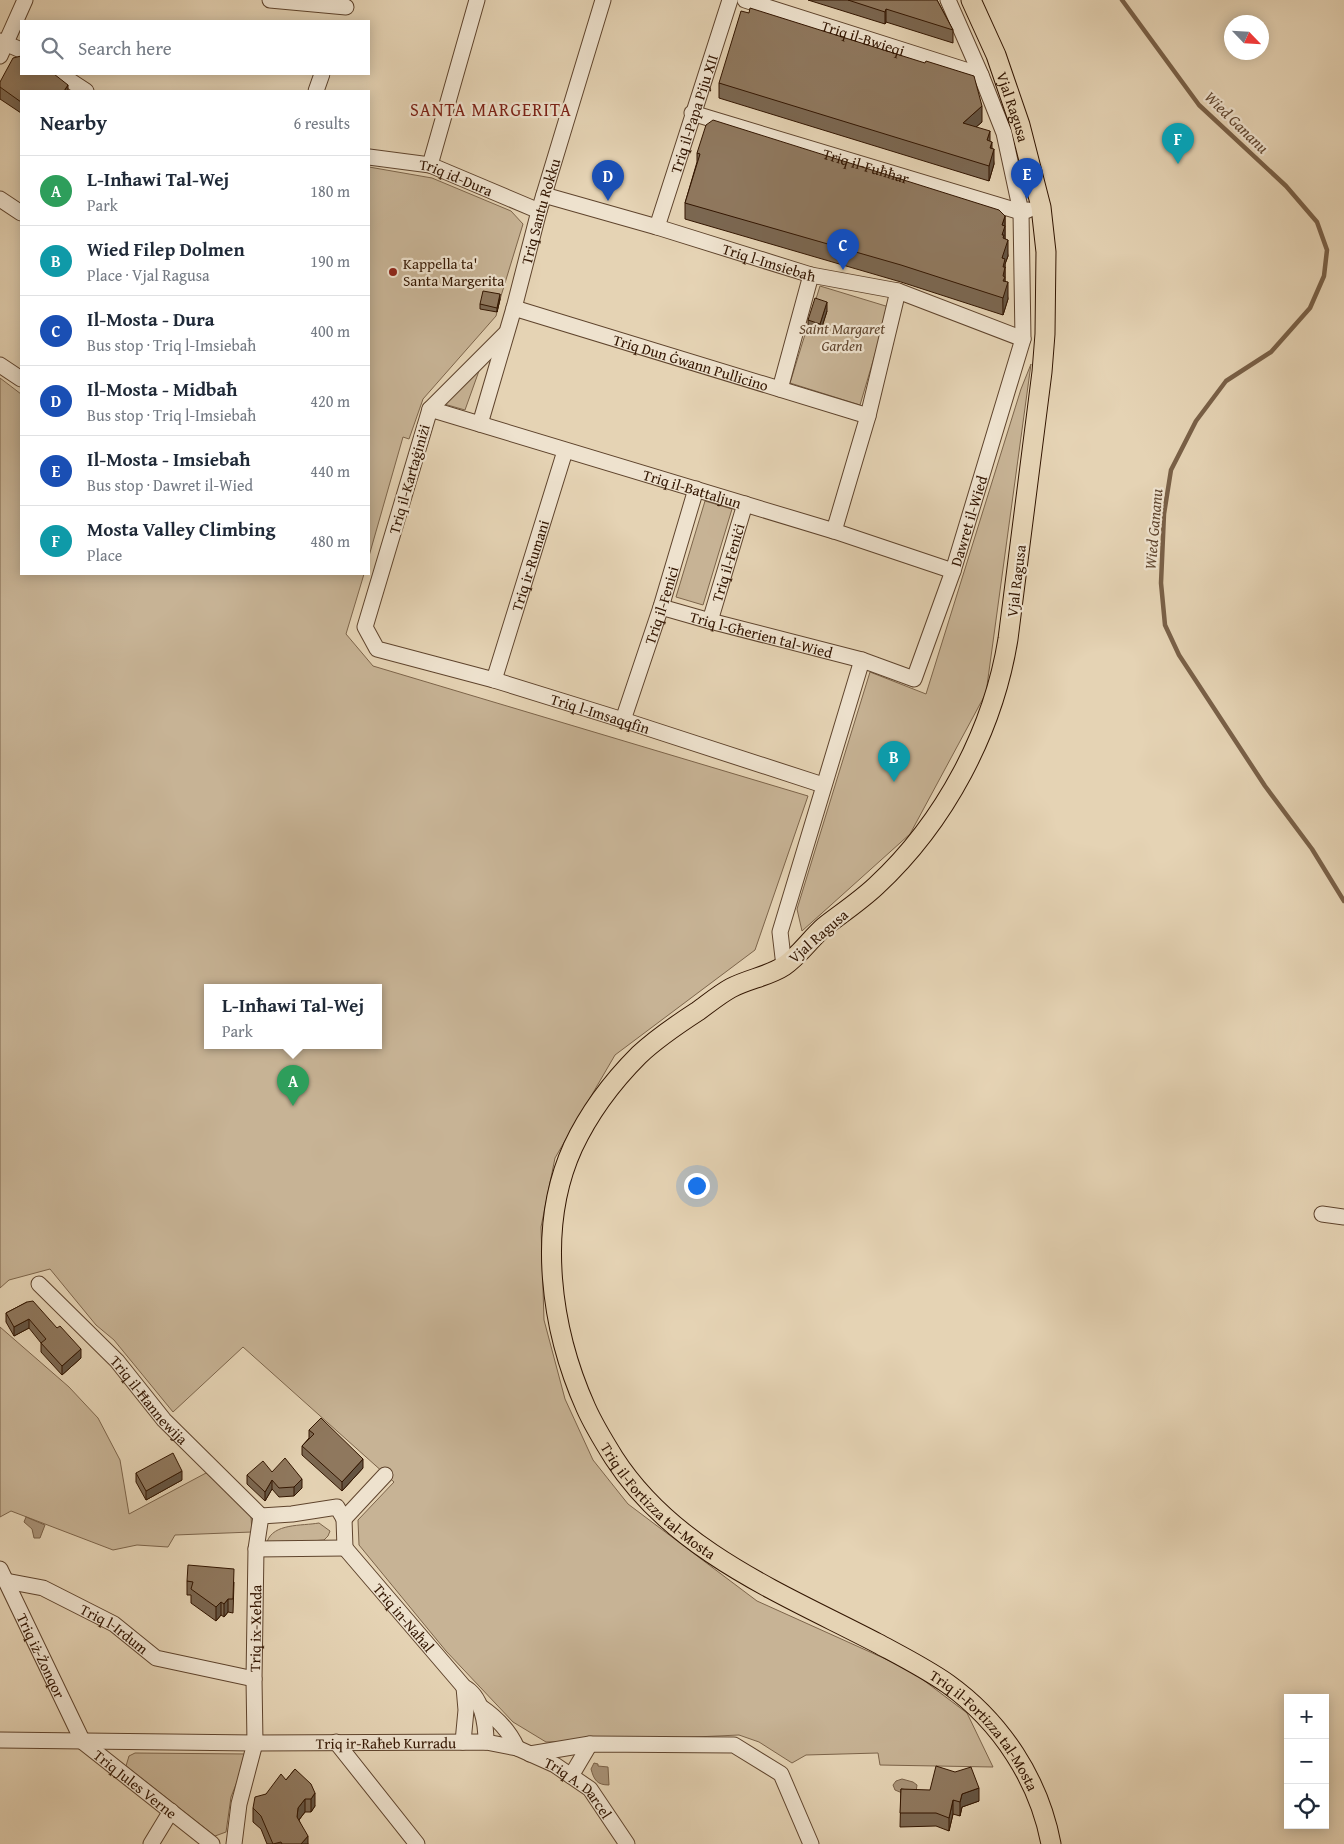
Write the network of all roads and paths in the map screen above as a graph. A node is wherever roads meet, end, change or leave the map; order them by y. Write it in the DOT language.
graph roads {
  1 [pos="25,0"];
  2 [pos="270,0"];
  3 [pos="477,0"];
  4 [pos="603,0"];
  5 [pos="730,0"];
  6 [pos="745,0"];
  7 [pos="948,0"];
  8 [pos="972,0"];
  9 [pos="347,3"];
  10 [pos="341,20"];
  11 [pos="2,47"];
  12 [pos="20,50"];
  13 [pos="981,74"];
  14 [pos="62,75"];
  15 [pos="322,75"];
  16 [pos="84,90"];
  17 [pos="316,90"];
  18 [pos="692,114"];
  19 [pos="370,157"];
  20 [pos="430,164"];
  21 [pos="544,195"];
  22 [pos="0,198"];
  23 [pos="1041,207"];
  24 [pos="539,211"];
  25 [pos="20,212"];
  26 [pos="1021,212"];
  27 [pos="657,227"];
  28 [pos="811,275"];
  29 [pos="898,291"];
  30 [pos="514,308"];
  31 [pos="505,334"];
  32 [pos="1023,339"];
  33 [pos="0,364"];
  34 [pos="20,378"];
  35 [pos="780,389"];
  36 [pos="430,409"];
  37 [pos="868,416"];
  38 [pos="480,424"];
  39 [pos="565,451"];
  40 [pos="696,490"];
  41 [pos="745,504"];
  42 [pos="834,531"];
  43 [pos="953,571"];
  44 [pos="661,607"];
  45 [pos="710,621"];
  46 [pos="377,649"];
  47 [pos="862,660"];
  48 [pos="494,680"];
  49 [pos="623,720"];
  50 [pos="824,785"];
  51 [pos="784,966"];
  52 [pos="671,1029"];
  53 [pos="1322,1214"];
  54 [pos="1344,1217"];
  55 [pos="39,1284"];
  56 [pos="385,1475"];
  57 [pos="261,1516"];
  58 [pos="344,1519"];
  59 [pos="345,1548"];
  60 [pos="256,1549"];
  61 [pos="3,1575"];
  62 [pos="254,1679"];
  63 [pos="464,1687"];
  64 [pos="481,1707"];
  65 [pos="0,1740"];
  66 [pos="82,1742"];
  67 [pos="336,1742"];
  68 [pos="463,1742"];
  69 [pos="486,1742"];
  70 [pos="255,1743"];
  71 [pos="590,1744"];
  72 [pos="523,1751"];
  73 [pos="571,1776"];
  74 [pos="171,1811"];
  75 [pos="151,1844"];
  76 [pos="212,1844"];
  77 [pos="234,1844"];
  78 [pos="417,1844"];
  79 [pos="627,1844"];
  80 [pos="811,1844"];
  81 [pos="1051,1844"];
  1 -- 11 [label="street"];
  2 -- 9 [label="street"];
  3 -- 20 [label="street"];
  4 -- 21 [label="street, Triq Santu Rokku"];
  5 -- 18 [label="street, Triq il-Papa Piju XII"];
  6 -- 13 [label="street, Triq il-Bwieqi"];
  7 -- 13 [label="street, Dawret il-Wied"];
  8 -- 23 [label="main road, Vjal Ragusa"];
  9 -- 10 [label="street"];
  11 -- 12 [label="street"];
  13 -- 26 [label="street, Dawret il-Wied"];
  14 -- 16 [label="street"];
  15 -- 17 [label="street"];
  18 -- 26 [label="street, Triq il-Fuħħar"];
  18 -- 27 [label="street, Triq il-Papa Piju XII"];
  19 -- 20 [label="street, Triq id-Dura"];
  20 -- 24 [label="street, Triq id-Dura"];
  21 -- 24 [label="street, Triq Santu Rokku"];
  21 -- 27 [label="street, Triq l-Imsiebaħ"];
  22 -- 25 [label="street"];
  23 -- 26 [label="street"];
  23 -- 51 [label="main road, Vjal Ragusa"];
  24 -- 30 [label="street, Triq Santu Rokku"];
  26 -- 32 [label="street, Dawret il-Wied"];
  27 -- 28 [label="street, Triq l-Imsiebaħ"];
  28 -- 29 [label="street, Triq l-Imsiebaħ"];
  28 -- 35 [label="street"];
  29 -- 32 [label="street, Triq l-Imsiebaħ"];
  29 -- 37 [label="street"];
  30 -- 31 [label="street, Triq Santu Rokku"];
  30 -- 35 [label="street, Triq Dun Ġwann Pullicino"];
  31 -- 36 [label="street, Triq il-Kartaġiniżi"];
  31 -- 38 [label="street, Triq Santu Rokku"];
  32 -- 43 [label="street, Dawret il-Wied"];
  33 -- 34 [label="street"];
  35 -- 37 [label="street, Triq Dun Ġwann Pullicino"];
  36 -- 38 [label="street, Triq il-Battaljun"];
  36 -- 46 [label="street, Triq il-Kartaġiniżi"];
  37 -- 42 [label="street"];
  38 -- 39 [label="street, Triq il-Battaljun"];
  39 -- 40 [label="street, Triq il-Battaljun"];
  39 -- 48 [label="street, Triq ir-Rumani"];
  40 -- 41 [label="street, Triq il-Battaljun"];
  40 -- 44 [label="street, Triq il-Fenici"];
  41 -- 42 [label="street, Triq il-Battaljun"];
  41 -- 45 [label="street, Triq il-Feniċi"];
  42 -- 43 [label="street, Triq il-Battaljun"];
  43 -- 47 [label="street, Dawret il-Wied"];
  44 -- 45 [label="street, Triq l-Għerien tal-Wied"];
  44 -- 49 [label="street, Triq il-Fenici"];
  45 -- 47 [label="street, Triq l-Għerien tal-Wied"];
  46 -- 48 [label="street, Triq l-Imsaqqfin"];
  47 -- 50 [label="street"];
  48 -- 49 [label="street, Triq l-Imsaqqfin"];
  49 -- 50 [label="street, Triq l-Imsaqqfin"];
  50 -- 51 [label="street"];
  51 -- 52 [label="main road, Vjal Ragusa"];
  52 -- 81 [label="main road, Triq il-Fortizza tal-Mosta"];
  53 -- 54 [label="street"];
  55 -- 57 [label="street, Triq il-Ħannewija"];
  56 -- 58 [label="street"];
  57 -- 58 [label="street"];
  57 -- 60 [label="street, Triq ix-Xehda"];
  58 -- 59 [label="street"];
  59 -- 60 [label="street"];
  59 -- 63 [label="street, Triq in-Naħal"];
  60 -- 62 [label="street, Triq ix-Xehda"];
  61 -- 62 [label="street, Triq l-Irdum"];
  61 -- 66 [label="street, Triq iż-Żonqor"];
  62 -- 70 [label="street, Triq ix-Xehda"];
  63 -- 64 [label="street, Triq in-Naħal"];
  63 -- 68 [label="street"];
  64 -- 69 [label="street, Triq in-Naħal"];
  64 -- 72 [label="street, Triq in-Naħal"];
  65 -- 66 [label="street, Triq ir-Raħeb Kurradu"];
  66 -- 70 [label="street, Triq ir-Raħeb Kurradu"];
  66 -- 74 [label="street, Triq Jules Verne"];
  67 -- 68 [label="street, Triq ir-Raħeb Kurradu"];
  67 -- 70 [label="street, Triq ir-Raħeb Kurradu"];
  67 -- 78 [label="street"];
  68 -- 69 [label="street, Triq ir-Raħeb Kurradu"];
  69 -- 72 [label="street, Triq ir-Raħeb Kurradu"];
  70 -- 77 [label="street"];
  71 -- 72 [label="street, Triq ir-Raħeb Kurradu"];
  71 -- 73 [label="street"];
  71 -- 80 [label="street, Triq ir-Raħeb Kurradu"];
  72 -- 73 [label="street, Triq A. Darcel"];
  73 -- 79 [label="street, Triq A. Darcel"];
  74 -- 75 [label="street"];
  74 -- 76 [label="street, Triq Jules Verne"];
}
